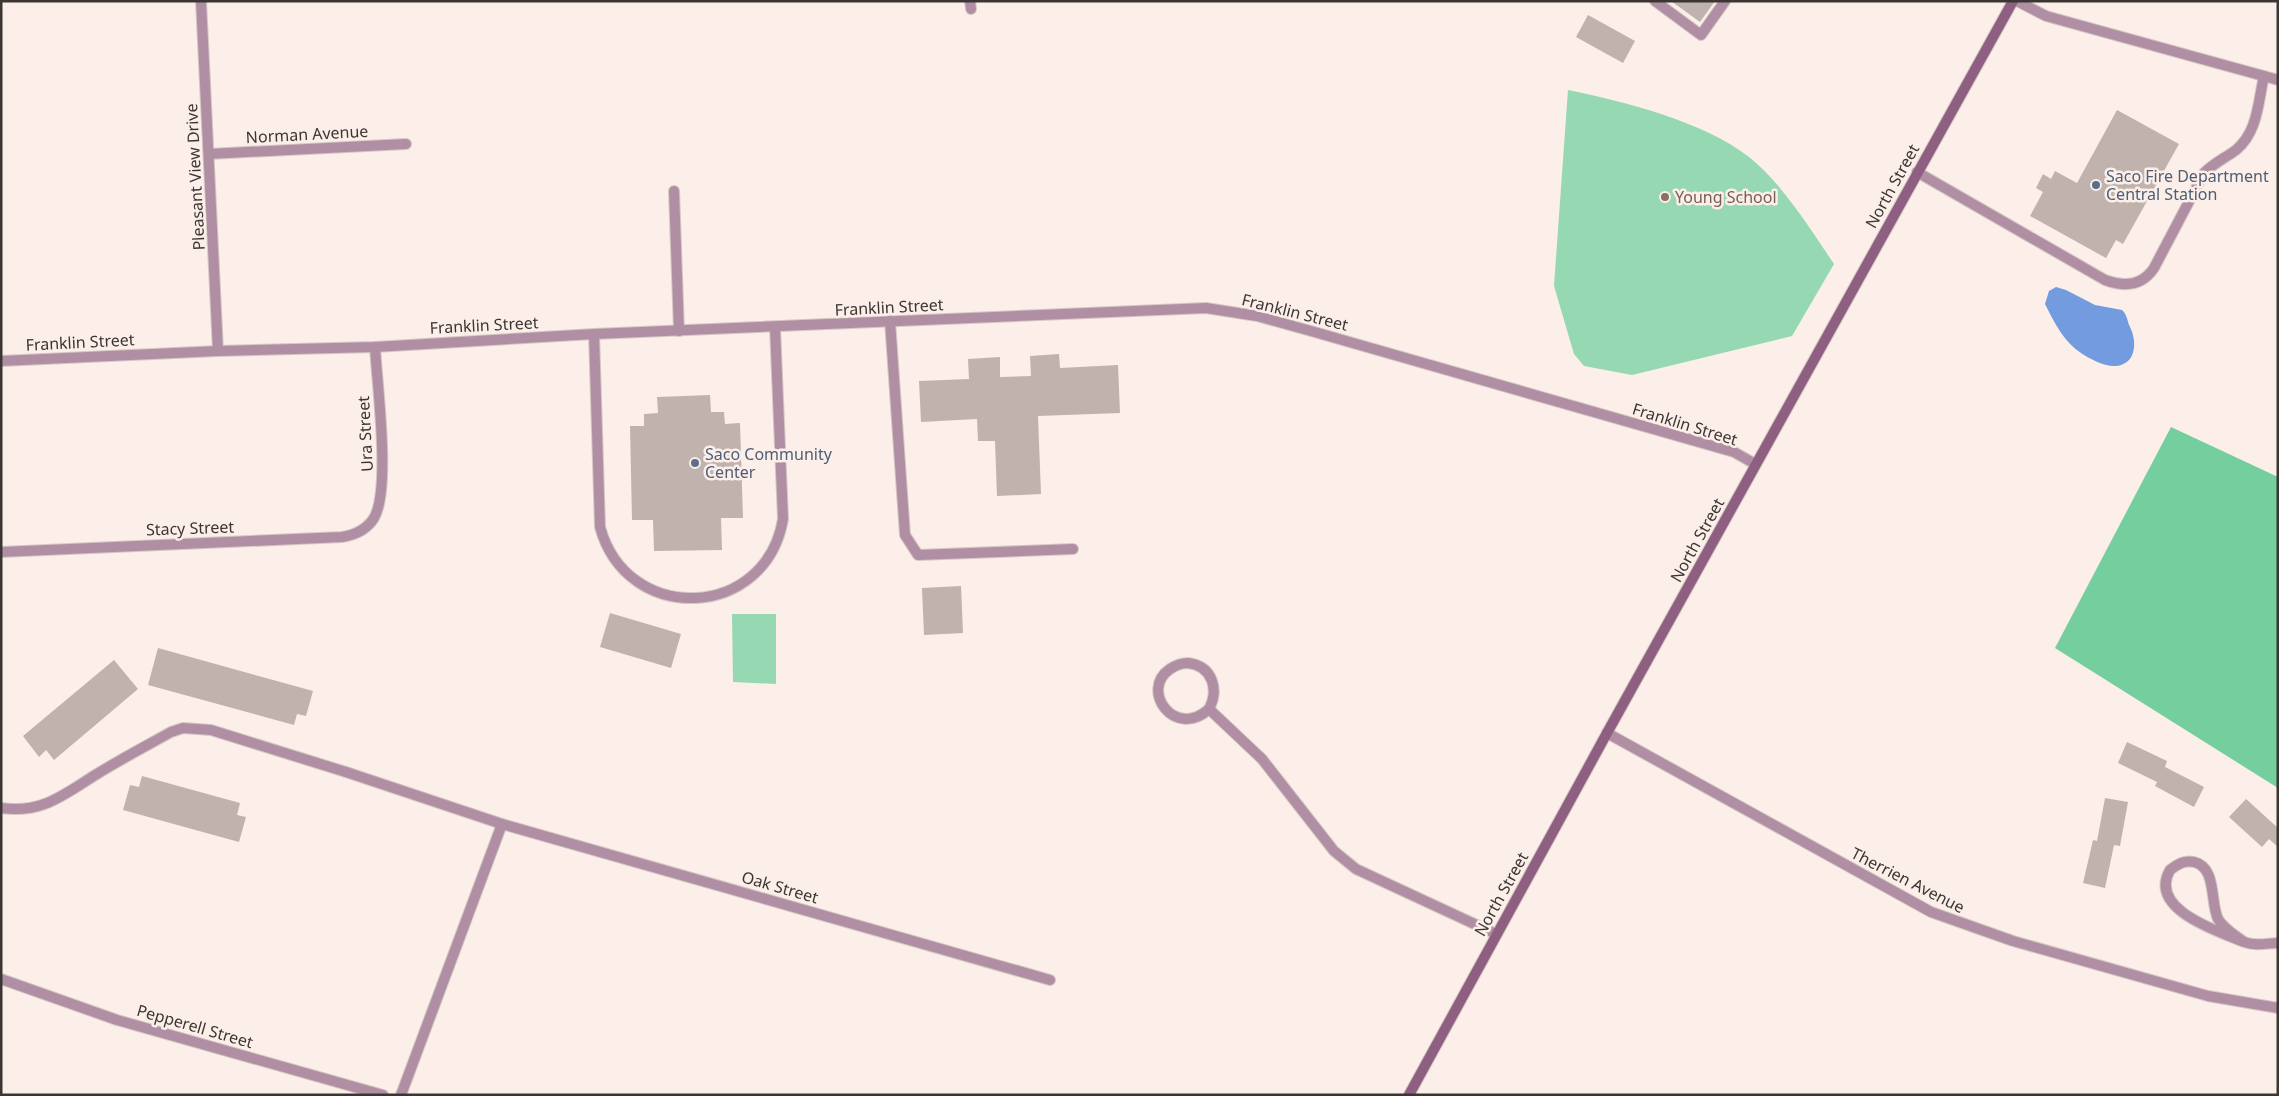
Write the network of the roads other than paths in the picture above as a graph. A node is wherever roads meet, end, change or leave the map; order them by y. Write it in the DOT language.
graph roads {
  1 [pos="201,1"];
  2 [pos="1655,1"];
  3 [pos="1725,1"];
  4 [pos="2015,1"];
  5 [pos="2264,76"];
  6 [pos="2278,80"];
  7 [pos="406,144"];
  8 [pos="210,154"];
  9 [pos="1917,172"];
  10 [pos="674,191"];
  11 [pos="890,321"];
  12 [pos="775,327"];
  13 [pos="679,331"];
  14 [pos="594,334"];
  15 [pos="375,347"];
  16 [pos="218,351"];
  17 [pos="1,361"];
  18 [pos="1755,464"];
  19 [pos="373,518"];
  20 [pos="1073,549"];
  21 [pos="1,552"];
  22 [pos="1208,709"];
  23 [pos="1606,732"];
  24 [pos="1,808"];
  25 [pos="502,824"];
  26 [pos="1496,934"];
  27 [pos="2244,942"];
  28 [pos="2278,943"];
  29 [pos="1,979"];
  30 [pos="1050,980"];
  31 [pos="2278,1008"];
  32 [pos="383,1095"];
  33 [pos="400,1095"];
  34 [pos="1409,1095"];
  1 -- 8 [label="street, Pleasant View Drive"];
  2 -- 3 [label="street"];
  4 -- 5 [label="street"];
  4 -- 9 [label="main road, North Street"];
  5 -- 6 [label="street"];
  5 -- 9 [label="street"];
  7 -- 8 [label="street, Norman Avenue"];
  8 -- 16 [label="street, Pleasant View Drive"];
  9 -- 18 [label="main road, North Street"];
  10 -- 13 [label="street"];
  11 -- 12 [label="street, Franklin Street"];
  11 -- 18 [label="street, Franklin Street"];
  11 -- 20 [label="street"];
  12 -- 13 [label="street, Franklin Street"];
  12 -- 14 [label="street"];
  13 -- 14 [label="street, Franklin Street"];
  14 -- 15 [label="street, Franklin Street"];
  15 -- 16 [label="street, Franklin Street"];
  15 -- 19 [label="street, Ura Street"];
  16 -- 17 [label="street, Franklin Street"];
  18 -- 23 [label="main road, North Street"];
  19 -- 21 [label="street, Stacy Street"];
  22 -- 22 [label="street"];
  22 -- 26 [label="street"];
  23 -- 26 [label="main road, North Street"];
  23 -- 31 [label="street, Therrien Avenue"];
  24 -- 25 [label="street, Oak Street"];
  25 -- 30 [label="street, Oak Street"];
  25 -- 33 [label="street"];
  26 -- 34 [label="main road, North Street"];
  27 -- 27 [label="street"];
  27 -- 28 [label="street"];
  29 -- 32 [label="street, Pepperell Street"];
}
